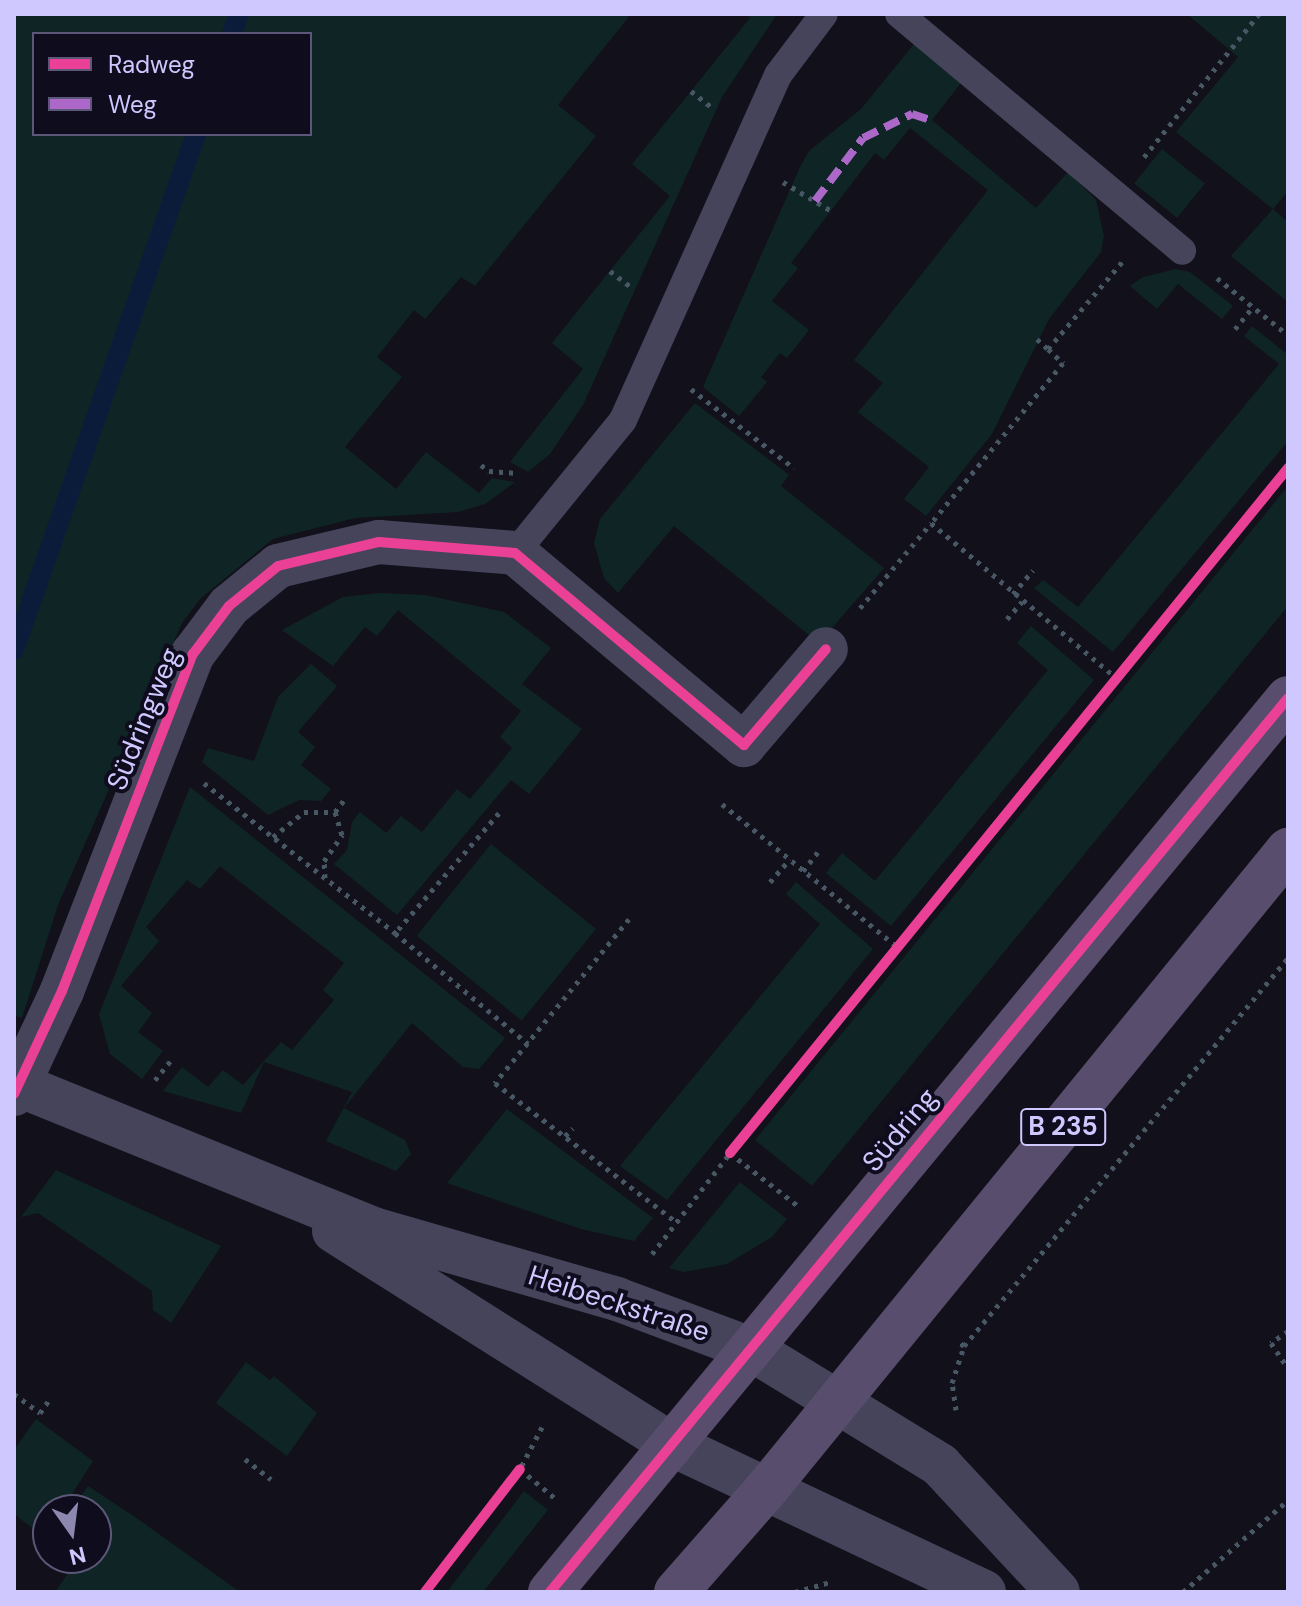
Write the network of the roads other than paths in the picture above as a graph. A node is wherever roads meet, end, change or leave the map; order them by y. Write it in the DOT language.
graph roads {
  1 [pos="824,14"];
  2 [pos="899,14"];
  3 [pos="1182,251"];
  4 [pos="515,553"];
  5 [pos="826,649"];
  6 [pos="1288,698"];
  7 [pos="1288,850"];
  8 [pos="16,1088"];
  9 [pos="295,1199"];
  10 [pos="751,1349"];
  11 [pos="836,1402"];
  12 [pos="673,1445"];
  13 [pos="764,1492"];
  14 [pos="550,1592"];
  15 [pos="676,1592"];
  16 [pos="984,1592"];
  17 [pos="1058,1592"];
  1 -- 4 [label="lane"];
  2 -- 3 [label="lane"];
  4 -- 5 [label="street"];
  4 -- 8 [label="street, Südringweg"];
  6 -- 10 [label="main road, Südring"];
  7 -- 11 [label="main road, B 235"];
  8 -- 9 [label="street, Heibeckstraße"];
  9 -- 10 [label="street, Heibeckstraße"];
  9 -- 12 [label="street, Heibeckstraße"];
  10 -- 11 [label="street, Heibeckstraße"];
  10 -- 12 [label="main road, Südring"];
  11 -- 13 [label="main road, B 235"];
  11 -- 17 [label="street, Heibeckstraße"];
  12 -- 13 [label="street, Heibeckstraße"];
  12 -- 14 [label="main road, Südring"];
  13 -- 15 [label="main road, B 235"];
  13 -- 16 [label="street, Heibeckstraße"];
}
